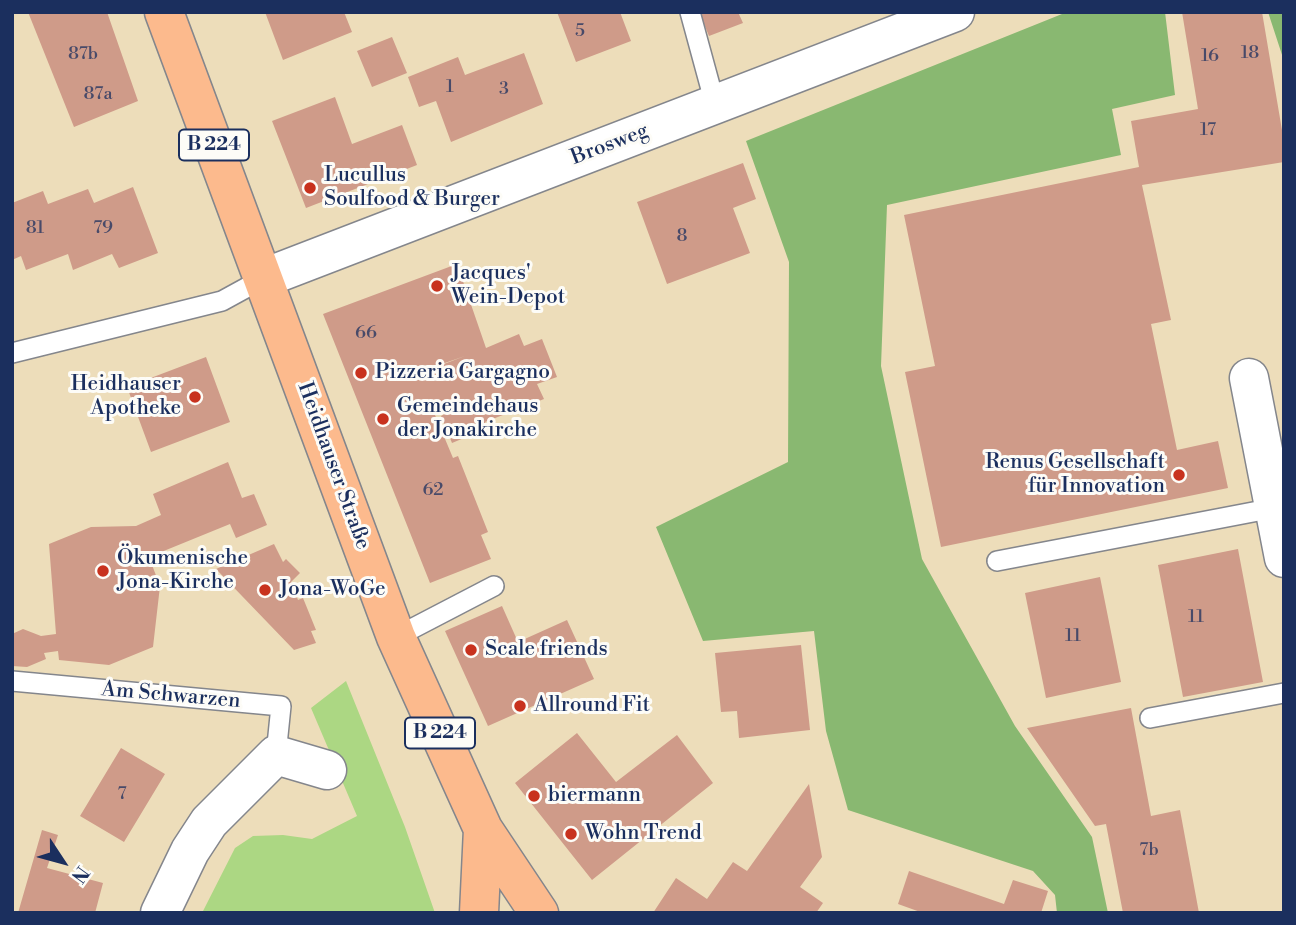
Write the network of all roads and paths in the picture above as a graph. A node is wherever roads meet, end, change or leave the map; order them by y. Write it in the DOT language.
graph roads {
  1 [pos="164,12"];
  2 [pos="690,12"];
  3 [pos="955,12"];
  4 [pos="715,104"];
  5 [pos="264,278"];
  6 [pos="12,353"];
  7 [pos="1249,377"];
  8 [pos="1274,508"];
  9 [pos="1284,558"];
  10 [pos="997,561"];
  11 [pos="494,586"];
  12 [pos="396,638"];
  13 [pos="12,681"];
  14 [pos="1284,693"];
  15 [pos="1150,718"];
  16 [pos="276,755"];
  17 [pos="327,770"];
  18 [pos="483,829"];
  19 [pos="160,913"];
  20 [pos="479,913"];
  21 [pos="539,913"];
  1 -- 5 [label="main road, Heidhauser Straße / B 224"];
  2 -- 4 [label="lane"];
  3 -- 4 [label="street, Brosweg"];
  4 -- 5 [label="street, Brosweg"];
  5 -- 6 [label="lane"];
  5 -- 12 [label="main road, Heidhauser Straße / B 224"];
  7 -- 8 [label="street"];
  8 -- 9 [label="street"];
  8 -- 10 [label="lane"];
  11 -- 12 [label="lane"];
  12 -- 18 [label="main road, Heidhauser Straße / B 224"];
  13 -- 16 [label="lane, Am Schwarzen"];
  14 -- 15 [label="lane"];
  16 -- 17 [label="street"];
  16 -- 19 [label="street"];
  18 -- 20 [label="main road"];
  18 -- 21 [label="main road, Heidhauser Straße / B 224"];
}
